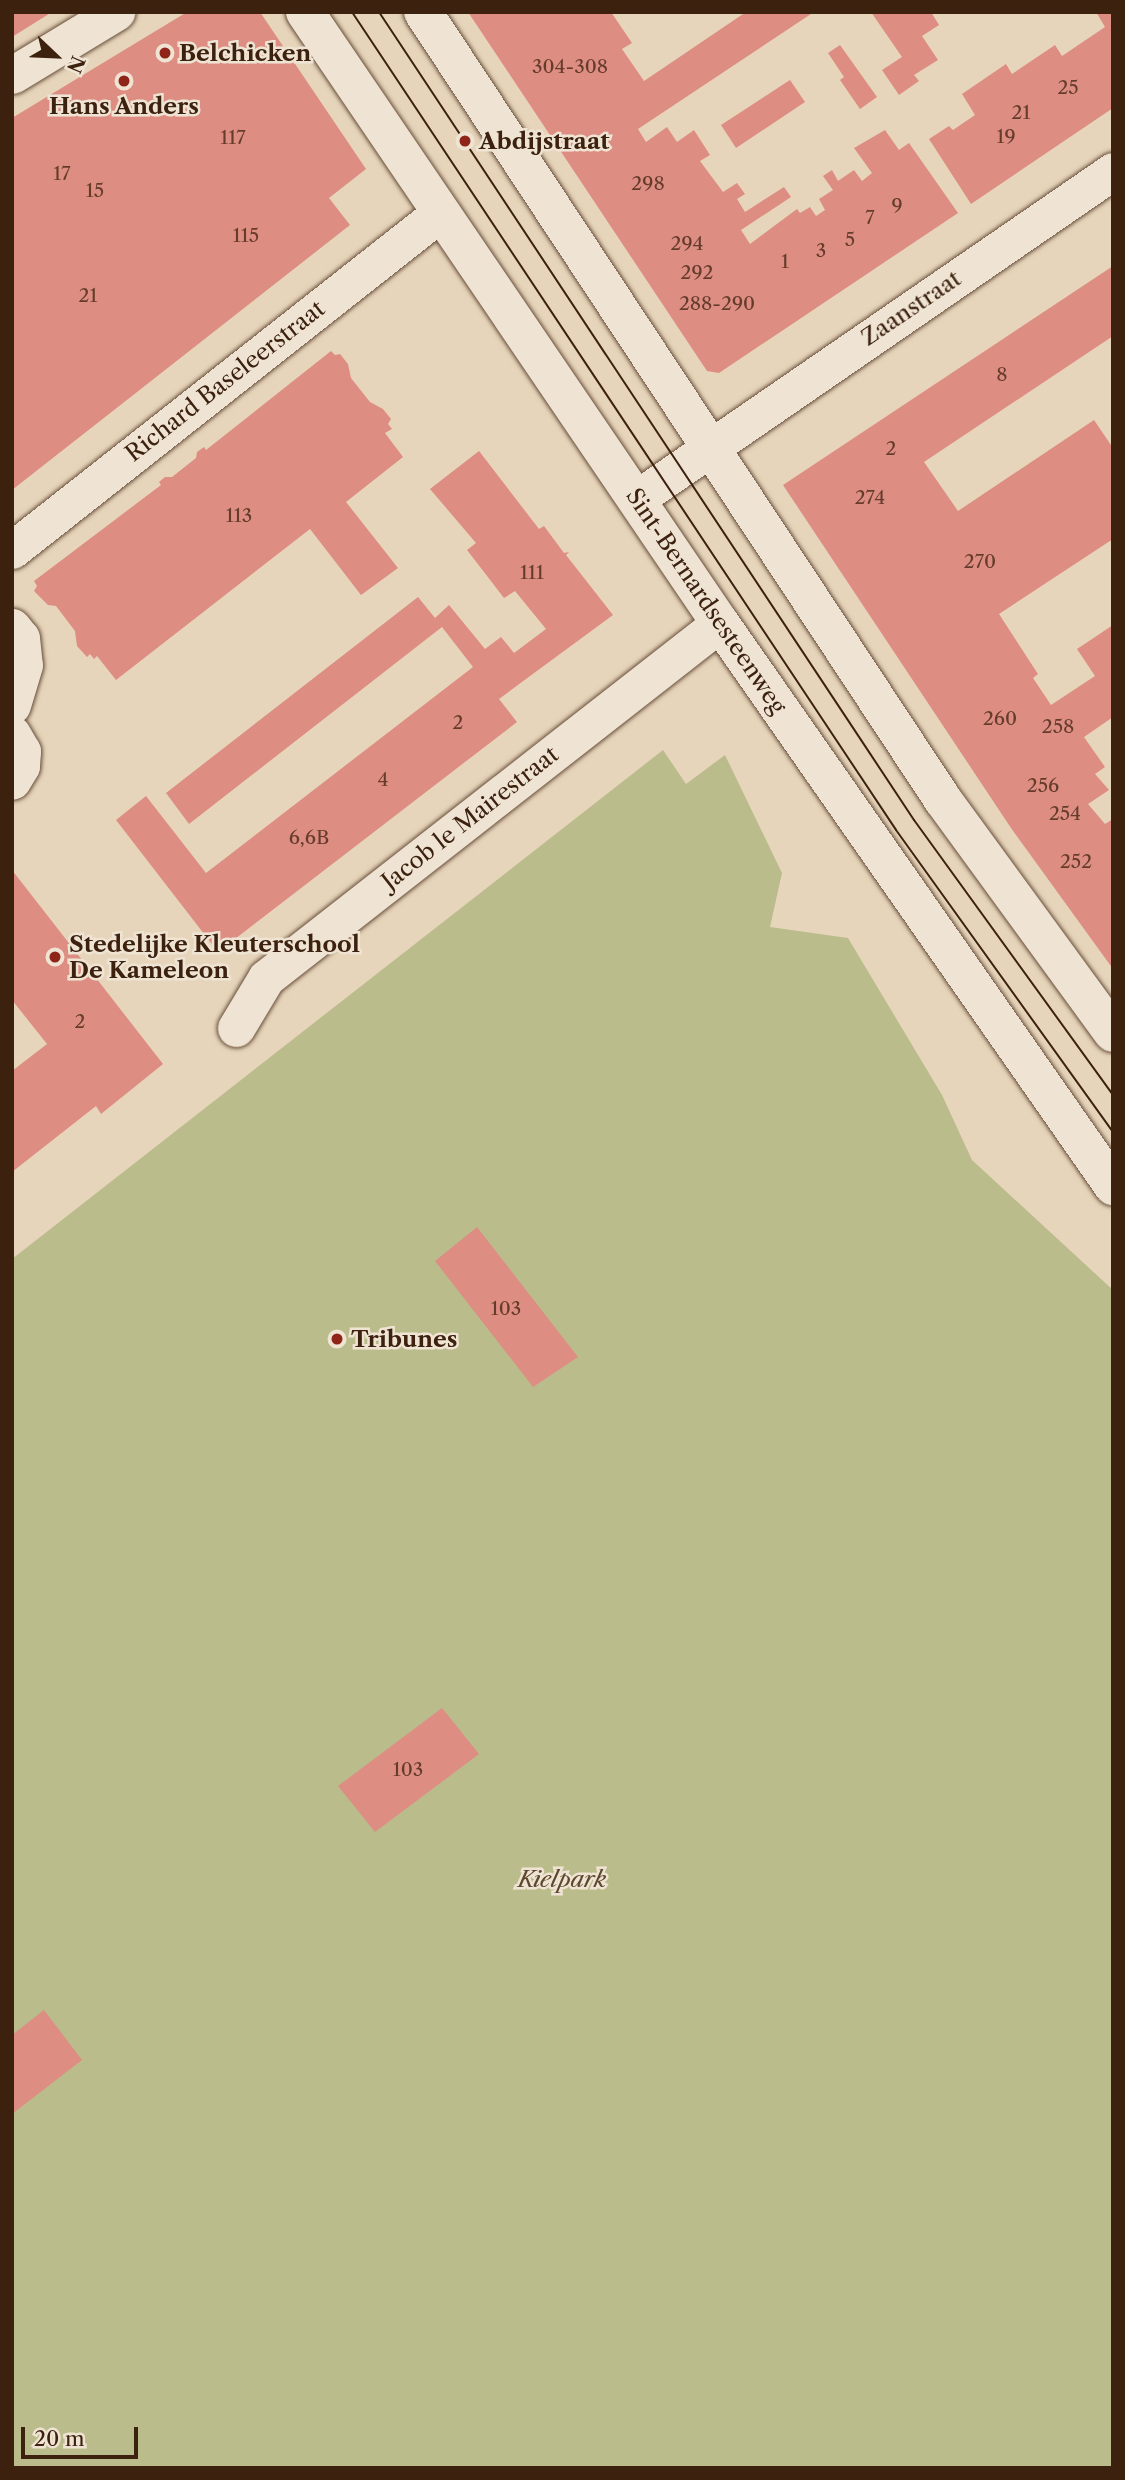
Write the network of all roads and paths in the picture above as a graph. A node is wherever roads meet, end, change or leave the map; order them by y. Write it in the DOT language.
graph roads {
  1 [pos="116,12"];
  2 [pos="305,12"];
  3 [pos="423,12"];
  4 [pos="12,75"];
  5 [pos="1113,171"];
  6 [pos="440,213"];
  7 [pos="710,446"];
  8 [pos="635,499"];
  9 [pos="12,550"];
  10 [pos="720,622"];
  11 [pos="12,628"];
  12 [pos="12,705"];
  13 [pos="12,734"];
  14 [pos="12,780"];
  15 [pos="236,1028"];
  16 [pos="1113,1033"];
  17 [pos="1113,1186"];
  1 -- 4 [label="street"];
  2 -- 6 [label="street, Sint-Bernardsesteenweg"];
  3 -- 7 [label="street"];
  5 -- 7 [label="street, Zaanstraat"];
  6 -- 8 [label="street, Sint-Bernardsesteenweg"];
  6 -- 9 [label="street, Richard Baseleerstraat"];
  7 -- 8 [label="street, Zaanstraat"];
  7 -- 16 [label="street"];
  8 -- 10 [label="street, Sint-Bernardsesteenweg"];
  10 -- 15 [label="street, Jacob le Mairestraat"];
  10 -- 17 [label="street, Sint-Bernardsesteenweg"];
  11 -- 12 [label="street"];
  13 -- 14 [label="street"];
}
